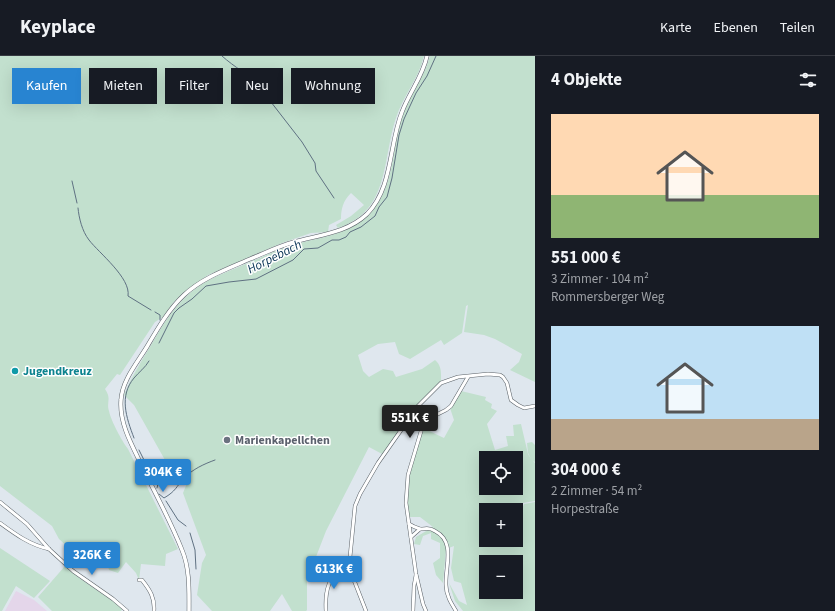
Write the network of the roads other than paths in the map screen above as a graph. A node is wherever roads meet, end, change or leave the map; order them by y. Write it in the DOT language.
graph roads {
  1 [pos="427,56"];
  2 [pos="468,377"];
  3 [pos="535,406"];
  4 [pos="0,502"];
  5 [pos="0,524"];
  6 [pos="409,524"];
  7 [pos="420,529"];
  8 [pos="411,537"];
  9 [pos="48,549"];
  10 [pos="350,570"];
  11 [pos="416,574"];
  12 [pos="139,580"];
  13 [pos="127,611"];
  14 [pos="154,611"];
  15 [pos="189,611"];
  16 [pos="326,611"];
  17 [pos="366,611"];
  18 [pos="413,611"];
  19 [pos="426,611"];
  20 [pos="456,611"];
  1 -- 15 [label="street"];
  2 -- 3 [label="street"];
  2 -- 6 [label="street"];
  2 -- 10 [label="street"];
  4 -- 9 [label="street"];
  5 -- 9 [label="street"];
  6 -- 7 [label="street"];
  6 -- 8 [label="street"];
  7 -- 8 [label="street"];
  7 -- 20 [label="street"];
  8 -- 11 [label="street"];
  9 -- 13 [label="street"];
  10 -- 16 [label="street"];
  10 -- 17 [label="street"];
  11 -- 18 [label="street"];
  11 -- 19 [label="street"];
  12 -- 14 [label="street"];
}
